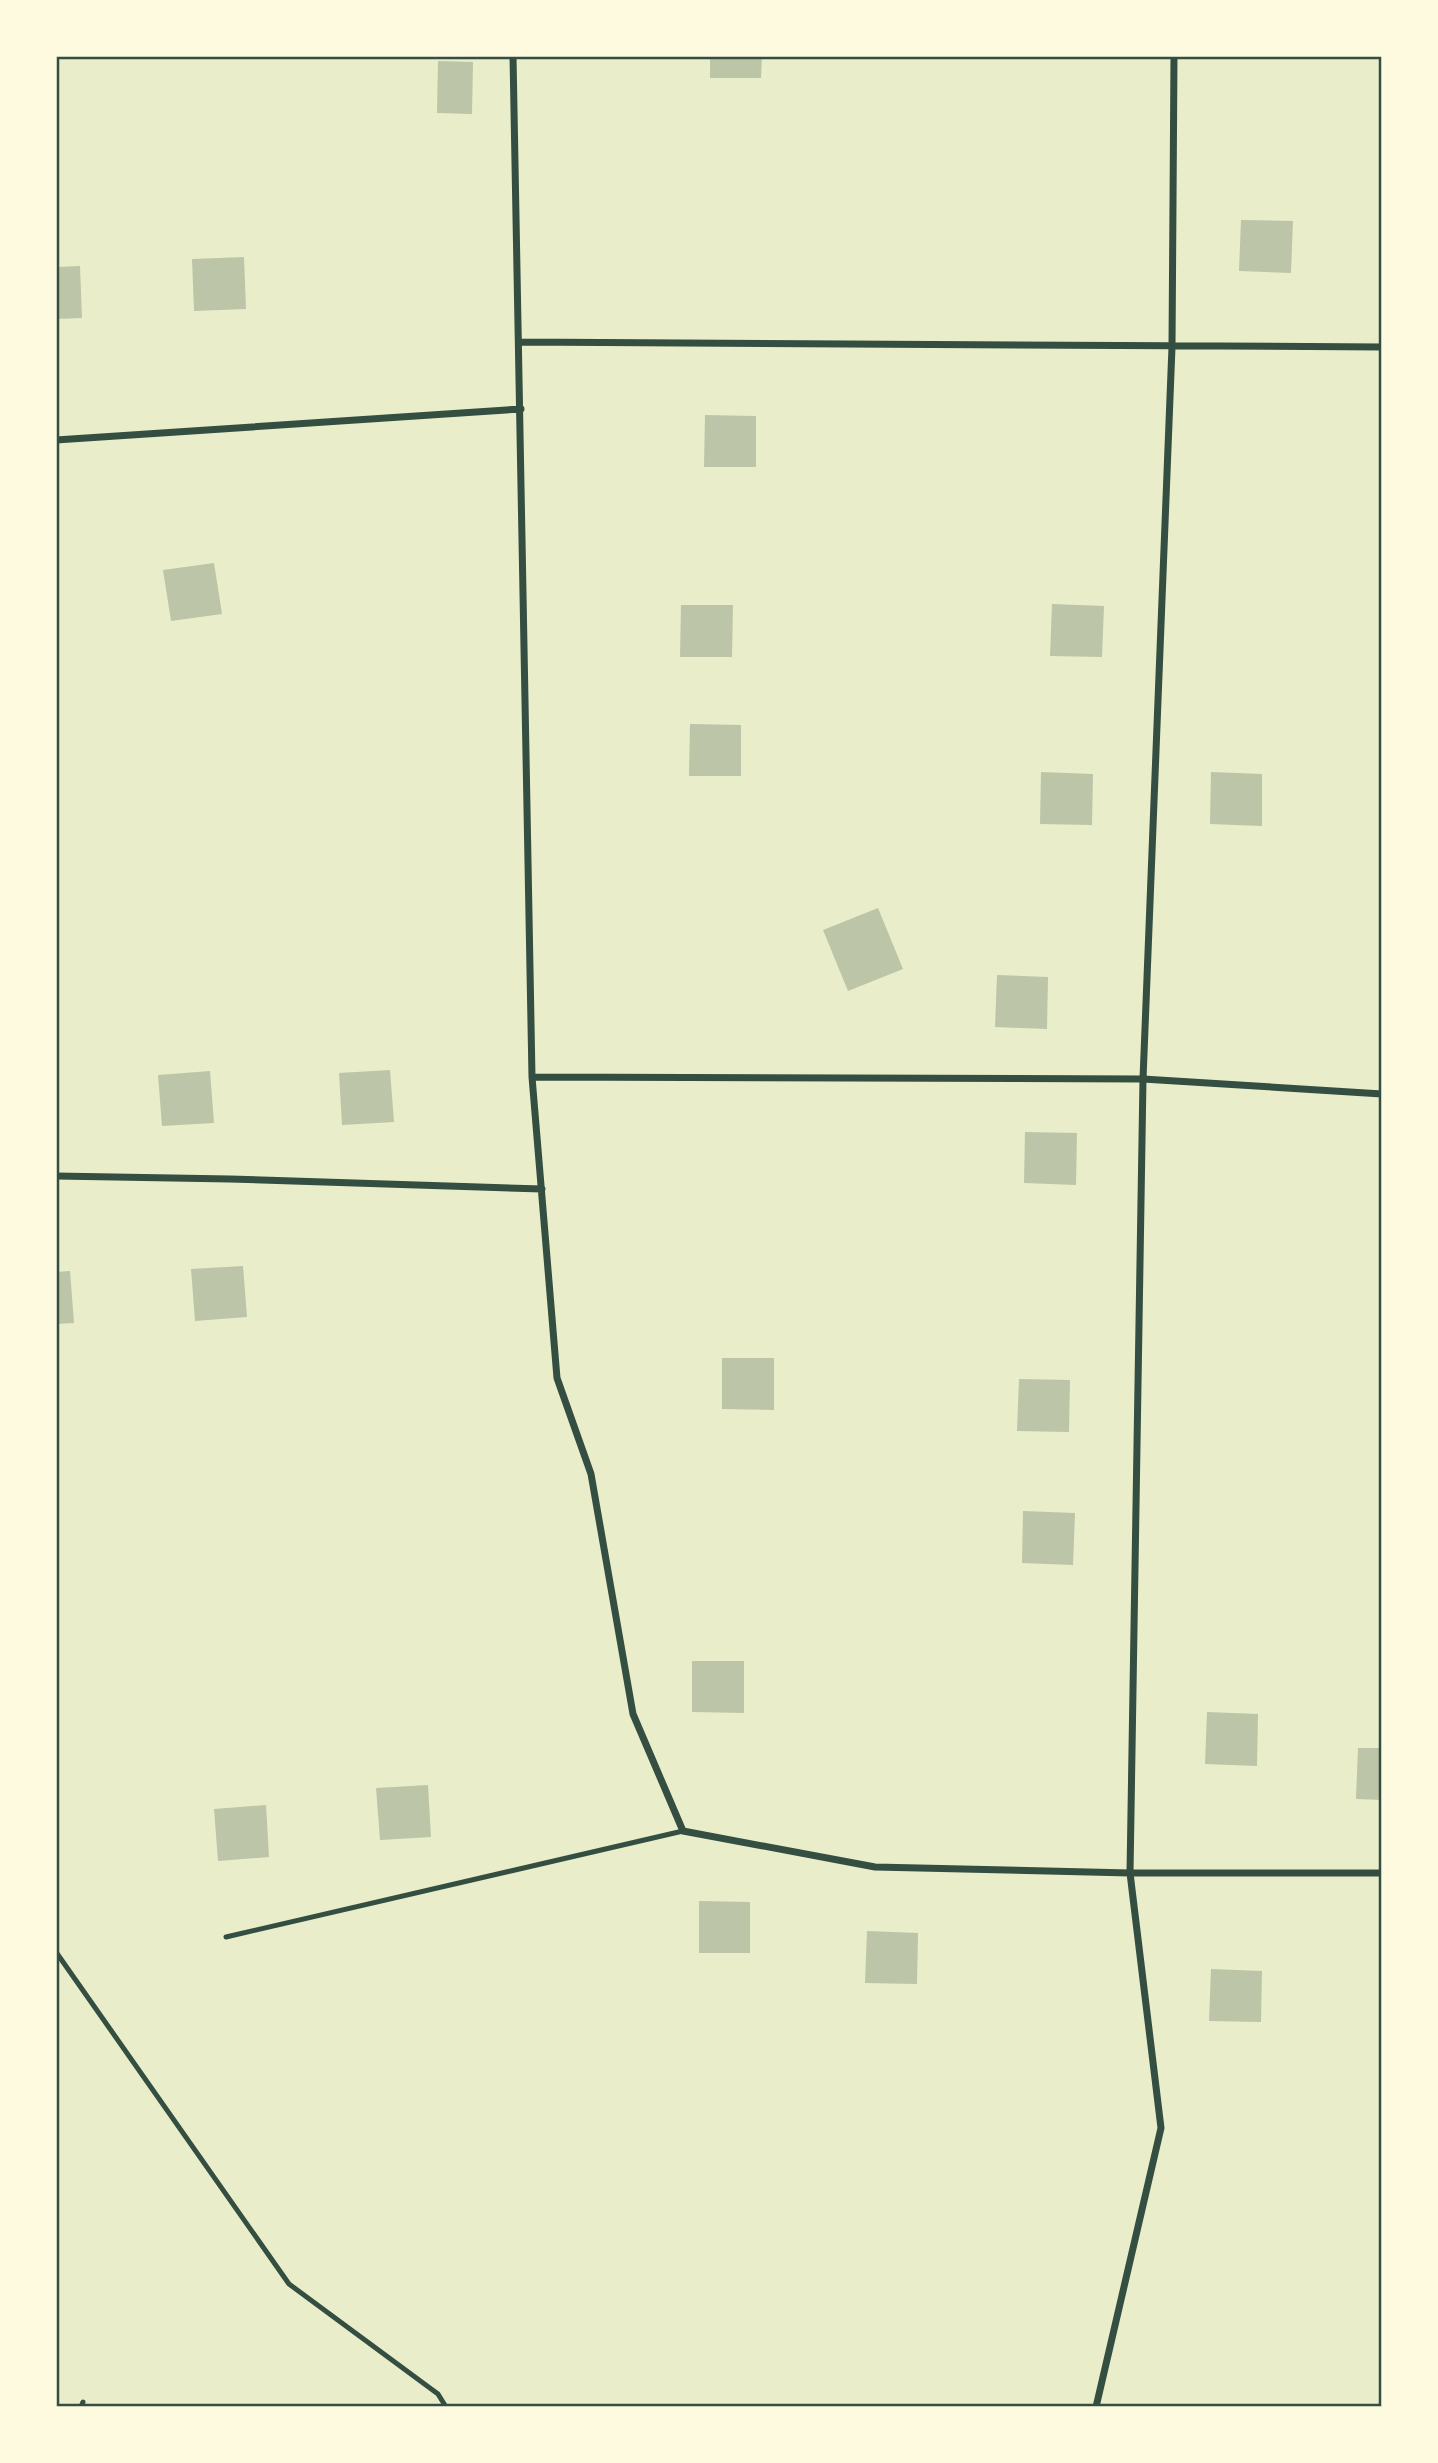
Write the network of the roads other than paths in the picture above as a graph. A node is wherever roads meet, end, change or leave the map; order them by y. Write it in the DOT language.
graph roads {
  1 [pos="513,56"];
  2 [pos="1174,56"];
  3 [pos="519,342"];
  4 [pos="1172,347"];
  5 [pos="1382,347"];
  6 [pos="521,409"];
  7 [pos="56,440"];
  8 [pos="531,1077"];
  9 [pos="1143,1079"];
  10 [pos="1382,1094"];
  11 [pos="56,1176"];
  12 [pos="541,1189"];
  13 [pos="682,1831"];
  14 [pos="1130,1873"];
  15 [pos="1382,1873"];
  16 [pos="226,1937"];
  17 [pos="56,1952"];
  18 [pos="446,2407"];
  19 [pos="1096,2407"];
  1 -- 3 [label="street"];
  2 -- 4 [label="street"];
  3 -- 4 [label="street"];
  3 -- 6 [label="street"];
  4 -- 5 [label="street"];
  4 -- 9 [label="street"];
  6 -- 7 [label="street"];
  6 -- 8 [label="street"];
  8 -- 9 [label="street"];
  8 -- 12 [label="street"];
  9 -- 10 [label="street"];
  9 -- 14 [label="street"];
  11 -- 12 [label="street"];
  12 -- 13 [label="street"];
  13 -- 14 [label="street"];
  13 -- 16 [label="lane"];
  14 -- 15 [label="street"];
  14 -- 19 [label="street"];
  17 -- 18 [label="lane"];
}
